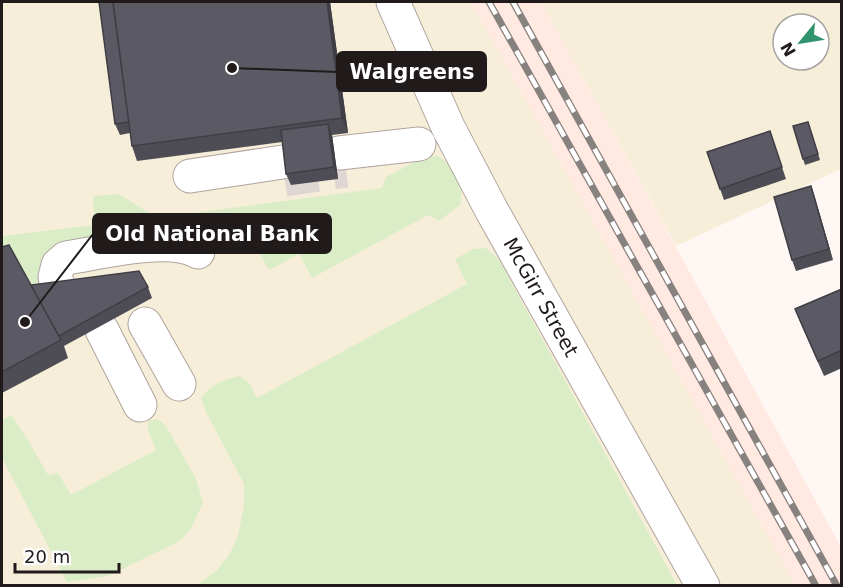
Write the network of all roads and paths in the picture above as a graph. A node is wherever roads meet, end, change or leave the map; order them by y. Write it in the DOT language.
graph roads {
  1 [pos="393,2"];
  2 [pos="419,144"];
  3 [pos="382,165"];
  4 [pos="284,171"];
  5 [pos="198,184"];
  6 [pos="198,252"];
  7 [pos="109,268"];
  8 [pos="114,330"];
  9 [pos="703,585"];
  1 -- 9 [label="street, McGirr Street"];
  2 -- 3 [label="street"];
  4 -- 5 [label="street"];
  6 -- 7 [label="street"];
  8 -- 8 [label="street"];
}
